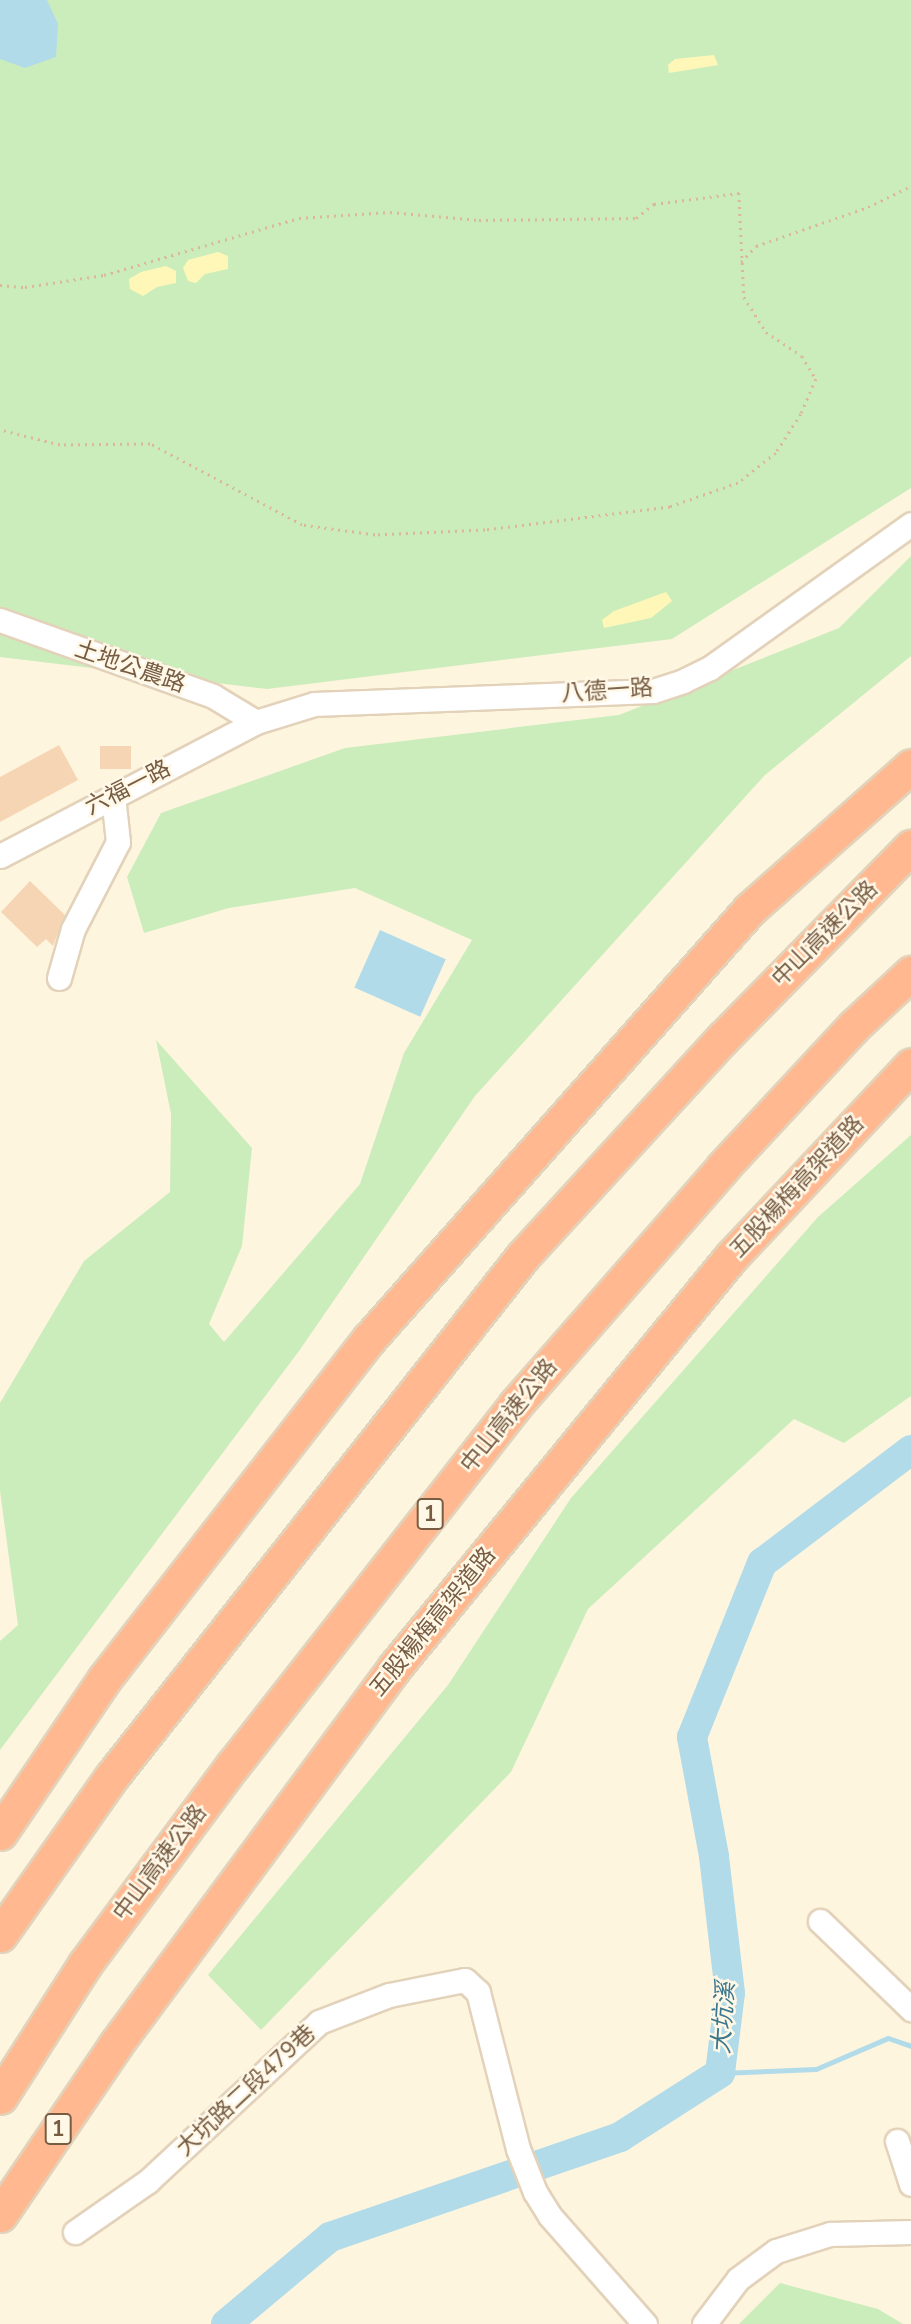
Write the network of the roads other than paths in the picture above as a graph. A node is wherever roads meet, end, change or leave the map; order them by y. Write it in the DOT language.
graph roads {
  1 [pos="911,524"];
  2 [pos="0,620"];
  3 [pos="256,722"];
  4 [pos="911,766"];
  5 [pos="113,796"];
  6 [pos="911,847"];
  7 [pos="0,856"];
  8 [pos="911,973"];
  9 [pos="59,978"];
  10 [pos="911,1065"];
  11 [pos="0,1833"];
  12 [pos="820,1921"];
  13 [pos="0,1936"];
  14 [pos="911,2009"];
  15 [pos="0,2097"];
  16 [pos="897,2141"];
  17 [pos="911,2184"];
  18 [pos="0,2215"];
  19 [pos="75,2232"];
  20 [pos="911,2232"];
  21 [pos="645,2324"];
  22 [pos="704,2324"];
  1 -- 3 [label="street, 八德一路"];
  2 -- 3 [label="street, 土地公農路"];
  3 -- 5 [label="street, 六福一路"];
  4 -- 11 [label="highway"];
  5 -- 7 [label="street, 六福一路"];
  5 -- 9 [label="street"];
  6 -- 13 [label="highway, 中山高速公路"];
  8 -- 15 [label="highway, 中山高速公路 / 1"];
  10 -- 18 [label="highway, 五股楊梅高架道路 / 1"];
  12 -- 14 [label="street"];
  16 -- 17 [label="street"];
  19 -- 21 [label="street, 大坑路二段479巷"];
  20 -- 22 [label="street"];
}
